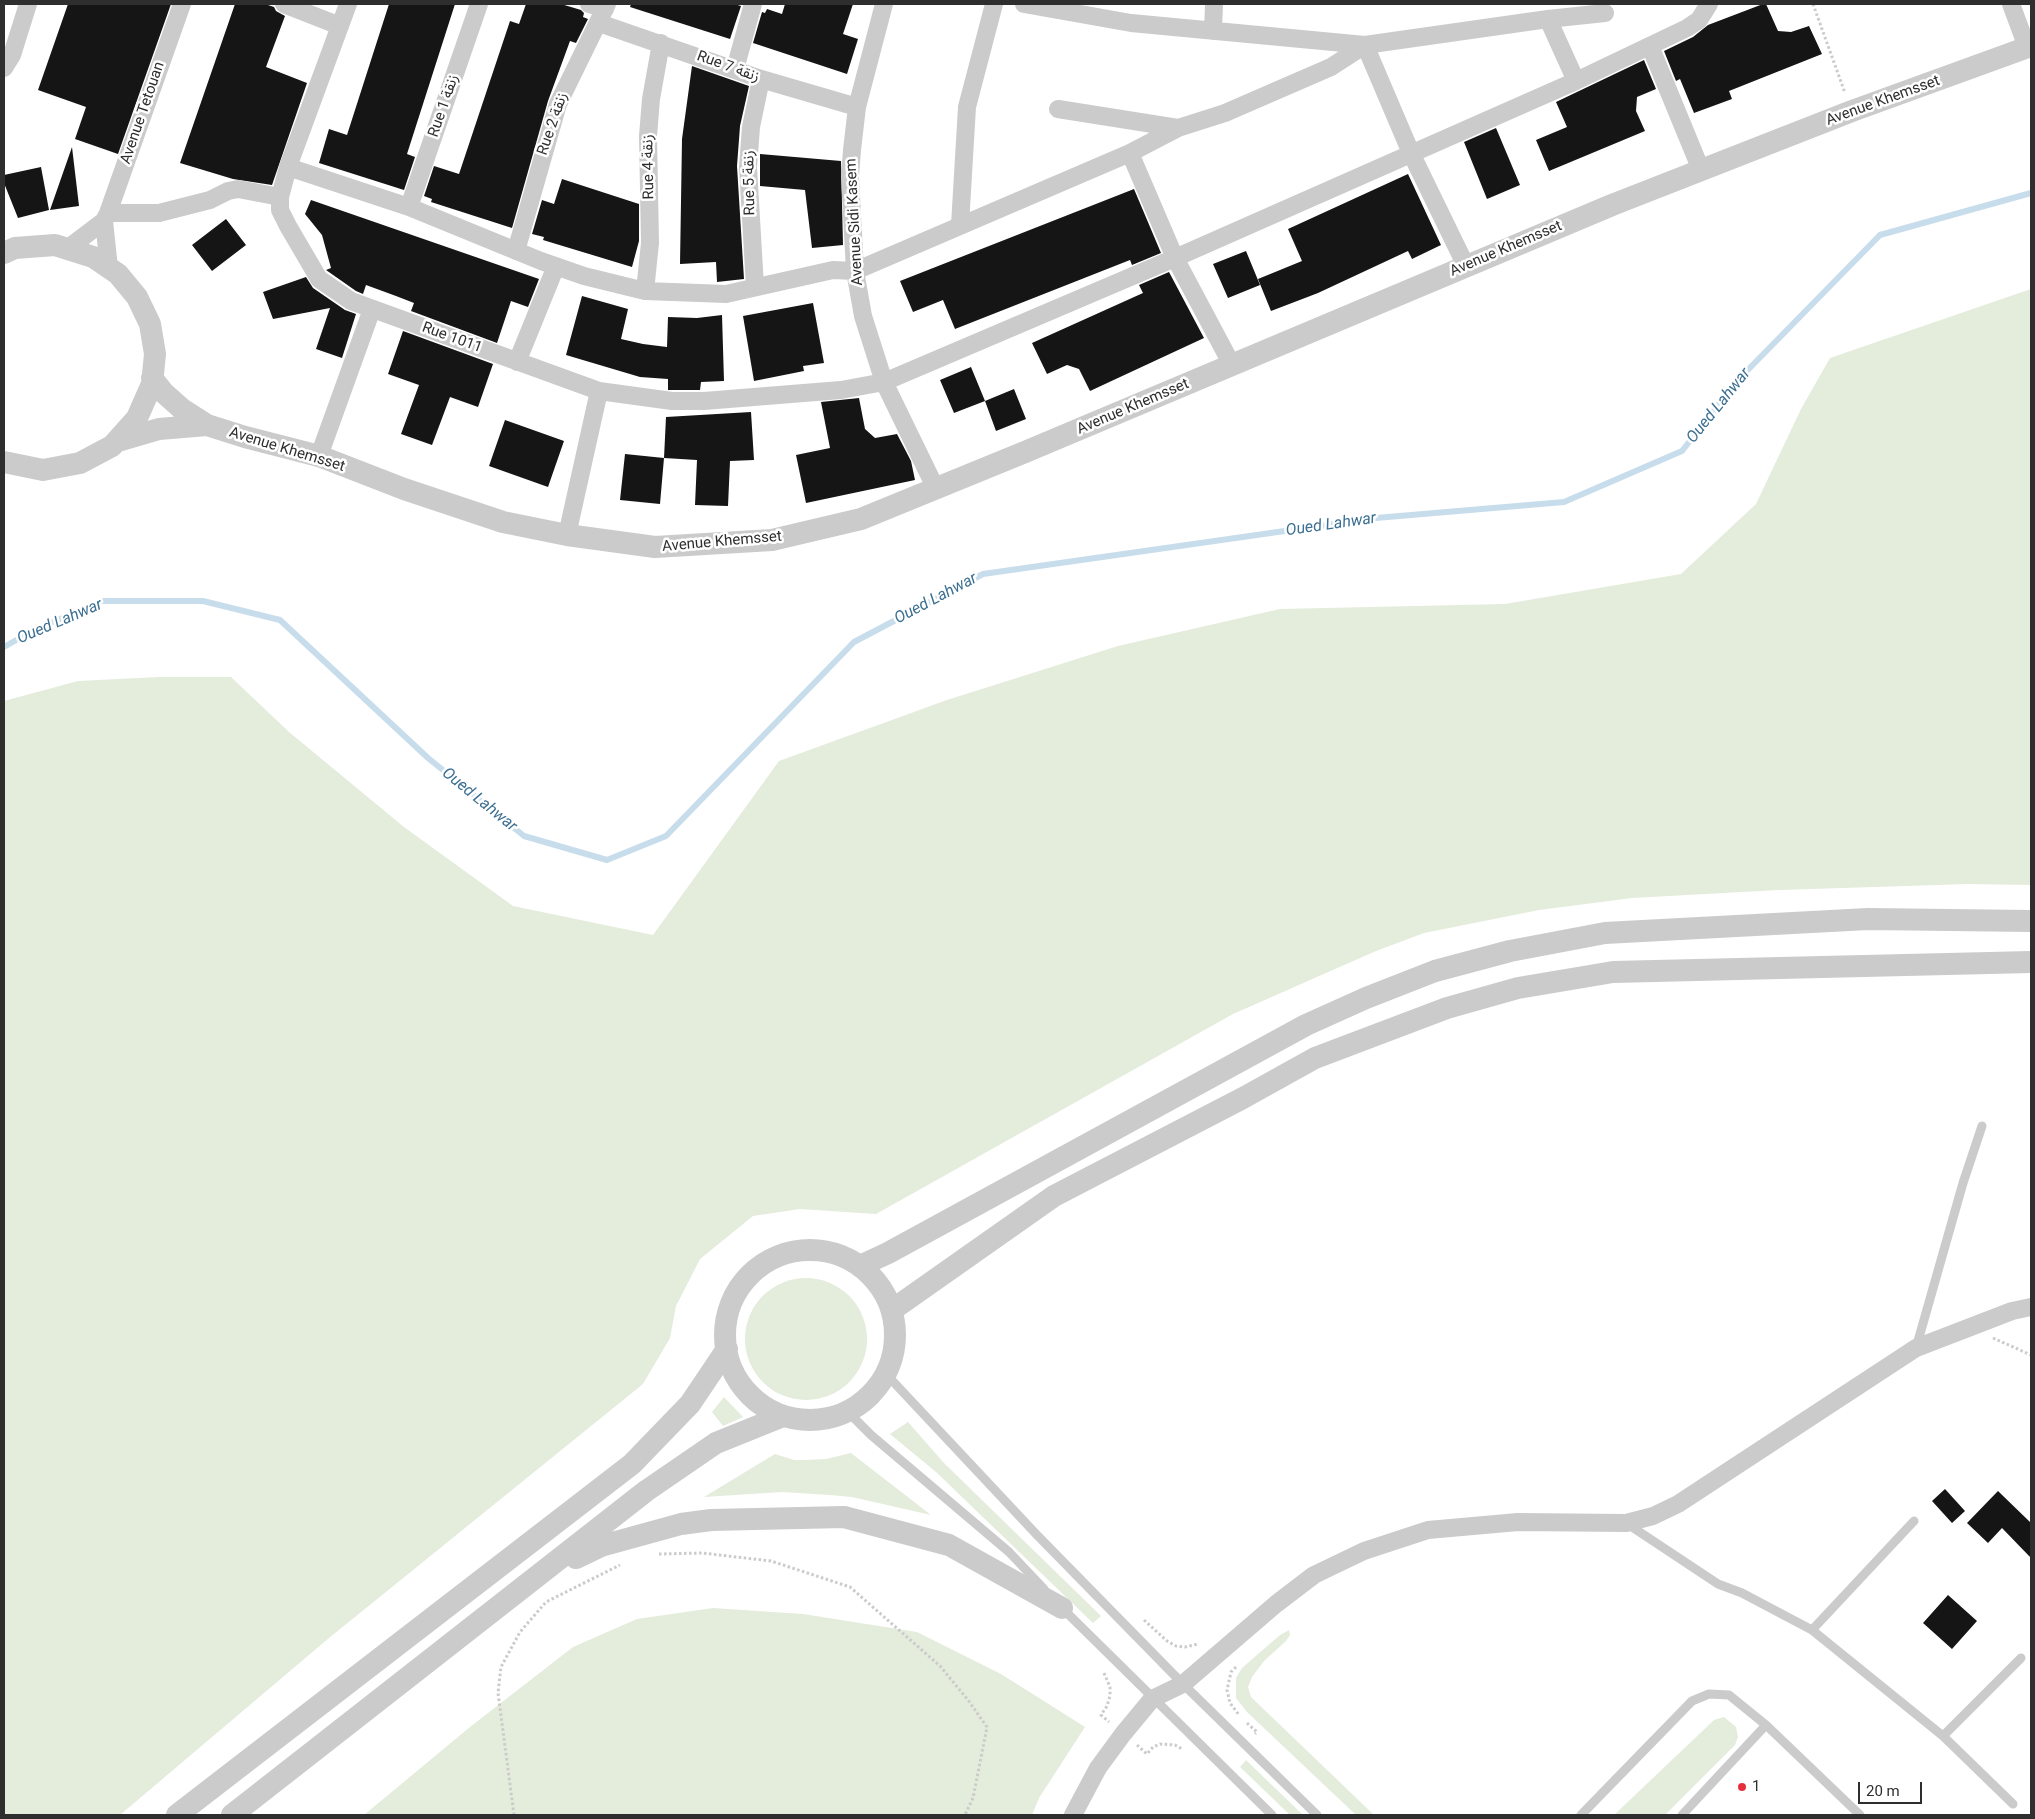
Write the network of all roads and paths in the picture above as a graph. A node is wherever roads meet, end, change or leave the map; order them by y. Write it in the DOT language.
graph roads {
  1 [pos="28,4"];
  2 [pos="182,4"];
  3 [pos="284,4"];
  4 [pos="348,4"];
  5 [pos="479,4"];
  6 [pos="753,4"];
  7 [pos="884,4"];
  8 [pos="994,4"];
  9 [pos="1024,4"];
  10 [pos="1214,4"];
  11 [pos="1709,4"];
  12 [pos="1813,4"];
  13 [pos="2011,4"];
  14 [pos="600,10"];
  15 [pos="1605,13"];
  16 [pos="1548,19"];
  17 [pos="340,26"];
  18 [pos="1213,31"];
  19 [pos="661,43"];
  20 [pos="1366,45"];
  21 [pos="1650,46"];
  22 [pos="2029,46"];
  23 [pos="4,68"];
  24 [pos="735,69"];
  25 [pos="760,79"];
  26 [pos="1576,81"];
  27 [pos="857,107"];
  28 [pos="1058,109"];
  29 [pos="1852,111"];
  30 [pos="1178,128"];
  31 [pos="1130,153"];
  32 [pos="1411,153"];
  33 [pos="288,166"];
  34 [pos="1701,170"];
  35 [pos="280,197"];
  36 [pos="409,207"];
  37 [pos="106,217"];
  38 [pos="960,225"];
  39 [pos="67,249"];
  40 [pos="516,251"];
  41 [pos="4,252"];
  42 [pos="1175,258"];
  43 [pos="556,266"];
  44 [pos="1466,266"];
  45 [pos="109,268"];
  46 [pos="855,271"];
  47 [pos="755,287"];
  48 [pos="645,292"];
  49 [pos="372,309"];
  50 [pos="517,362"];
  51 [pos="1232,365"];
  52 [pos="152,378"];
  53 [pos="884,382"];
  54 [pos="599,391"];
  55 [pos="207,425"];
  56 [pos="116,441"];
  57 [pos="319,456"];
  58 [pos="7,466"];
  59 [pos="936,489"];
  60 [pos="567,535"];
  61 [pos="2031,921"];
  62 [pos="2031,962"];
  63 [pos="1982,1126"];
  64 [pos="860,1266"];
  65 [pos="2031,1307"];
  66 [pos="892,1310"];
  67 [pos="1969,1328"];
  68 [pos="1916,1348"];
  69 [pos="727,1349"];
  70 [pos="2031,1355"];
  71 [pos="886,1374"];
  72 [pos="848,1412"];
  73 [pos="782,1416"];
  74 [pos="1914,1521"];
  75 [pos="1626,1523"];
  76 [pos="654,1554"];
  77 [pos="629,1561"];
  78 [pos="539,1576"];
  79 [pos="1062,1608"];
  80 [pos="1812,1630"];
  81 [pos="2021,1658"];
  82 [pos="1183,1684"];
  83 [pos="1152,1699"];
  84 [pos="1766,1725"];
  85 [pos="1943,1736"];
  86 [pos="2013,1804"];
  87 [pos="177,1815"];
  88 [pos="232,1815"];
  89 [pos="514,1815"];
  90 [pos="965,1815"];
  91 [pos="1072,1815"];
  92 [pos="1272,1815"];
  93 [pos="1318,1815"];
  94 [pos="1581,1815"];
  95 [pos="1682,1815"];
  96 [pos="1860,1815"];
  1 -- 23 [label="street"];
  2 -- 37 [label="street, Avenue Tetouan"];
  3 -- 17 [label="street"];
  4 -- 17 [label="street, Rue 1011"];
  5 -- 36 [label="street, Rue 1 زنقة"];
  6 -- 24 [label="street"];
  7 -- 27 [label="street, Avenue Sidi Kasem"];
  8 -- 38 [label="street"];
  9 -- 18 [label="street"];
  10 -- 18 [label="street"];
  11 -- 21 [label="street, Rue 1011"];
  12 -- 29 [label="path"];
  13 -- 22 [label="street"];
  14 -- 19 [label="street, Rue 7 زنقة"];
  14 -- 40 [label="street, Rue 2 زنقة"];
  15 -- 16 [label="street"];
  16 -- 20 [label="street"];
  16 -- 26 [label="street"];
  17 -- 33 [label="street, Rue 1011"];
  18 -- 20 [label="street"];
  19 -- 24 [label="street, Rue 7 زنقة"];
  19 -- 48 [label="street, Rue 4 زنقة"];
  20 -- 30 [label="street"];
  20 -- 32 [label="street"];
  21 -- 26 [label="street, Rue 1011"];
  21 -- 34 [label="street"];
  22 -- 29 [label="street, Avenue Khemsset"];
  24 -- 25 [label="street, Rue 7 زنقة"];
  25 -- 27 [label="street, Rue 7 زنقة"];
  25 -- 47 [label="street, Rue 5 زنقة"];
  26 -- 32 [label="street, Rue 1011"];
  27 -- 46 [label="street, Avenue Sidi Kasem"];
  28 -- 30 [label="street"];
  29 -- 34 [label="street, Avenue Khemsset"];
  30 -- 31 [label="street"];
  31 -- 38 [label="street"];
  31 -- 42 [label="street"];
  32 -- 42 [label="street, Rue 1011"];
  32 -- 44 [label="street"];
  33 -- 35 [label="street, Rue 1011"];
  33 -- 36 [label="street"];
  34 -- 44 [label="street, Avenue Khemsset"];
  35 -- 37 [label="street"];
  35 -- 49 [label="street, Rue 1011"];
  36 -- 40 [label="street"];
  37 -- 39 [label="street"];
  37 -- 45 [label="street, Avenue Tetouan"];
  38 -- 46 [label="street"];
  39 -- 41 [label="street"];
  39 -- 45 [label="street"];
  40 -- 43 [label="street"];
  42 -- 51 [label="street"];
  42 -- 53 [label="street, Rue 1011"];
  43 -- 48 [label="street"];
  43 -- 50 [label="street"];
  44 -- 51 [label="street, Avenue Khemsset"];
  45 -- 52 [label="street"];
  46 -- 47 [label="street"];
  46 -- 53 [label="street, Avenue Sidi Kasem"];
  47 -- 48 [label="street"];
  49 -- 50 [label="street, Rue 1011"];
  49 -- 57 [label="street"];
  50 -- 54 [label="street, Rue 1011"];
  51 -- 59 [label="street, Avenue Khemsset"];
  52 -- 55 [label="street, Avenue Khemsset"];
  52 -- 56 [label="street"];
  53 -- 54 [label="street, Rue 1011"];
  53 -- 59 [label="street, Avenue Sidi Kasem"];
  54 -- 60 [label="street"];
  55 -- 56 [label="street, Avenue Khemsset"];
  55 -- 57 [label="street, Avenue Khemsset"];
  56 -- 58 [label="street"];
  57 -- 60 [label="street, Avenue Khemsset"];
  59 -- 60 [label="street, Avenue Khemsset"];
  61 -- 64 [label="street"];
  62 -- 66 [label="street"];
  63 -- 68 [label="lane"];
  64 -- 66 [label="street"];
  64 -- 69 [label="street"];
  65 -- 67 [label="street"];
  66 -- 71 [label="street"];
  67 -- 68 [label="street"];
  67 -- 70 [label="path"];
  68 -- 75 [label="street"];
  69 -- 73 [label="street"];
  69 -- 87 [label="street"];
  71 -- 72 [label="street"];
  71 -- 82 [label="lane"];
  72 -- 73 [label="street"];
  72 -- 79 [label="lane"];
  73 -- 78 [label="street"];
  74 -- 80 [label="lane"];
  75 -- 80 [label="lane"];
  75 -- 82 [label="street"];
  76 -- 90 [label="path"];
  77 -- 89 [label="path"];
  78 -- 79 [label="street"];
  78 -- 88 [label="street"];
  79 -- 83 [label="lane"];
  80 -- 85 [label="lane"];
  81 -- 85 [label="lane"];
  82 -- 83 [label="street"];
  82 -- 93 [label="lane"];
  83 -- 91 [label="street"];
  83 -- 92 [label="lane"];
  84 -- 94 [label="lane"];
  84 -- 95 [label="lane"];
  84 -- 96 [label="lane"];
  85 -- 86 [label="lane"];
}
